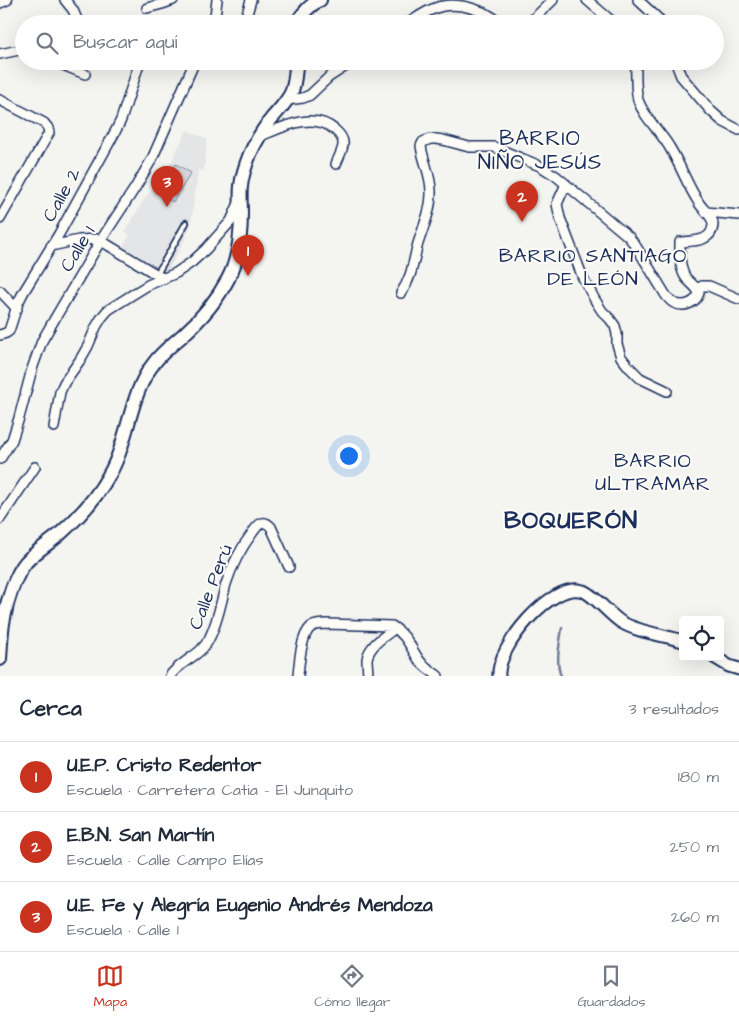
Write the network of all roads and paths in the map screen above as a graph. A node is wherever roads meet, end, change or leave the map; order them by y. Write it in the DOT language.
graph roads {
  1 [pos="7,0"];
  2 [pos="65,0"];
  3 [pos="173,0"];
  4 [pos="217,0"];
  5 [pos="251,0"];
  6 [pos="320,0"];
  7 [pos="553,0"];
  8 [pos="587,0"];
  9 [pos="638,0"];
  10 [pos="0,3"];
  11 [pos="147,8"];
  12 [pos="74,15"];
  13 [pos="215,15"];
  14 [pos="247,15"];
  15 [pos="301,15"];
  16 [pos="421,15"];
  17 [pos="489,15"];
  18 [pos="537,15"];
  19 [pos="605,15"];
  20 [pos="654,15"];
  21 [pos="15,51"];
  22 [pos="0,54"];
  23 [pos="75,70"];
  24 [pos="137,70"];
  25 [pos="192,70"];
  26 [pos="296,70"];
  27 [pos="338,70"];
  28 [pos="636,70"];
  29 [pos="679,70"];
  30 [pos="85,74"];
  31 [pos="287,100"];
  32 [pos="1,103"];
  33 [pos="739,130"];
  34 [pos="258,138"];
  35 [pos="336,164"];
  36 [pos="566,184"];
  37 [pos="241,200"];
  38 [pos="706,212"];
  39 [pos="739,215"];
  40 [pos="0,219"];
  41 [pos="186,223"];
  42 [pos="102,240"];
  43 [pos="51,246"];
  44 [pos="160,276"];
  45 [pos="698,290"];
  46 [pos="0,292"];
  47 [pos="401,293"];
  48 [pos="739,299"];
  49 [pos="17,309"];
  50 [pos="0,335"];
  51 [pos="667,391"];
  52 [pos="54,426"];
  53 [pos="0,459"];
  54 [pos="35,467"];
  55 [pos="0,519"];
  56 [pos="289,567"];
  57 [pos="395,628"];
  58 [pos="679,640"];
  59 [pos="0,659"];
  60 [pos="721,661"];
  61 [pos="739,669"];
  62 [pos="170,676"];
  63 [pos="298,676"];
  64 [pos="368,676"];
  65 [pos="438,676"];
  66 [pos="499,676"];
  1 -- 10 [label="street"];
  2 -- 12 [label="street"];
  3 -- 11 [label="street"];
  4 -- 13 [label="street"];
  5 -- 14 [label="street"];
  6 -- 15 [label="main road"];
  7 -- 18 [label="street"];
  8 -- 19 [label="street"];
  9 -- 20 [label="street"];
  16 -- 17 [label="street"];
  21 -- 22 [label="street"];
  23 -- 30 [label="street"];
  24 -- 43 [label="street, Calle 2"];
  25 -- 42 [label="street, Calle 1"];
  26 -- 31 [label="main road"];
  27 -- 31 [label="street"];
  28 -- 38 [label="street"];
  29 -- 33 [label="street"];
  31 -- 34 [label="main road"];
  32 -- 40 [label="street"];
  34 -- 35 [label="street"];
  34 -- 37 [label="main road"];
  36 -- 45 [label="street"];
  36 -- 47 [label="street"];
  36 -- 51 [label="street"];
  37 -- 44 [label="street"];
  37 -- 59 [label="main road"];
  38 -- 39 [label="street"];
  38 -- 45 [label="street"];
  41 -- 44 [label="lane"];
  42 -- 43 [label="street"];
  42 -- 44 [label="street"];
  42 -- 53 [label="street, Calle 1"];
  43 -- 49 [label="street, Calle 2"];
  44 -- 52 [label="street"];
  45 -- 48 [label="street"];
  46 -- 49 [label="street"];
  49 -- 50 [label="street, Calle 2"];
  54 -- 55 [label="street"];
  56 -- 62 [label="street, Calle Perú"];
  57 -- 63 [label="street"];
  57 -- 64 [label="street"];
  57 -- 65 [label="street"];
  58 -- 66 [label="street"];
  60 -- 61 [label="street"];
}
